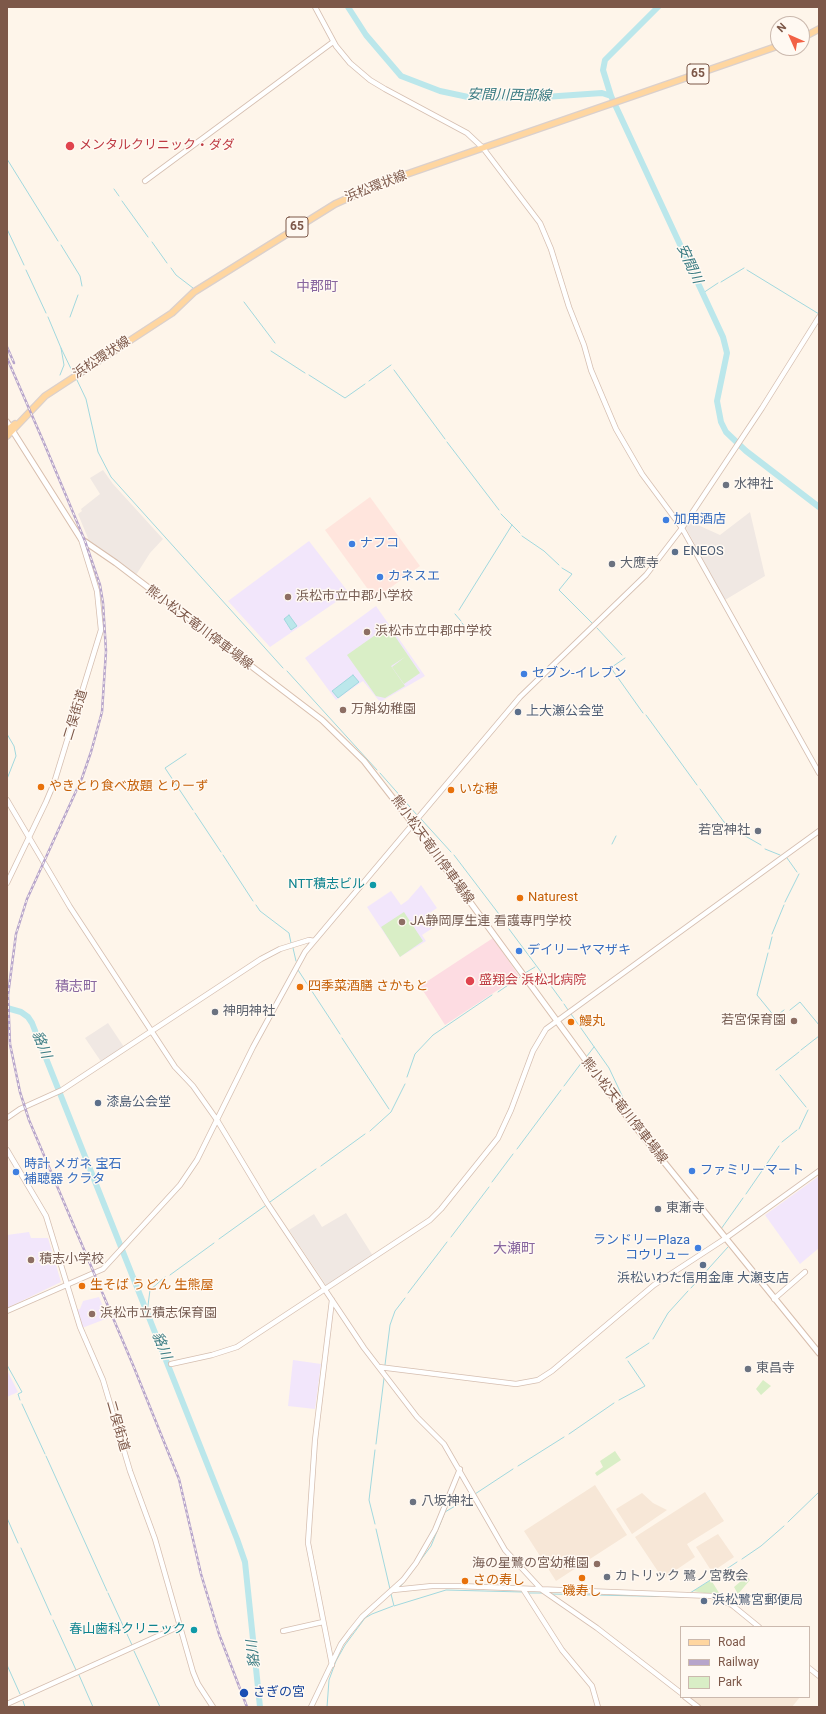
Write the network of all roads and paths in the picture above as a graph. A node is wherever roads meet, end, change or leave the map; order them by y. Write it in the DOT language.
graph roads {
  1 [pos="315,7"];
  2 [pos="819,29"];
  3 [pos="810,34"];
  4 [pos="333,42"];
  5 [pos="770,49"];
  6 [pos="483,148"];
  7 [pos="145,181"];
  8 [pos="819,317"];
  9 [pos="9,427"];
  10 [pos="7,436"];
  11 [pos="682,528"];
  12 [pos="81,539"];
  13 [pos="819,773"];
  14 [pos="7,800"];
  15 [pos="413,824"];
  16 [pos="819,831"];
  17 [pos="29,837"];
  18 [pos="7,883"];
  19 [pos="314,941"];
  20 [pos="557,1021"];
  21 [pos="152,1031"];
  22 [pos="7,1118"];
  23 [pos="217,1120"];
  24 [pos="7,1150"];
  25 [pos="819,1171"];
  26 [pos="726,1238"];
  27 [pos="805,1272"];
  28 [pos="66,1284"];
  29 [pos="325,1290"];
  30 [pos="774,1299"];
  31 [pos="332,1300"];
  32 [pos="7,1311"];
  33 [pos="819,1353"];
  34 [pos="171,1364"];
  35 [pos="378,1367"];
  36 [pos="460,1469"];
  37 [pos="393,1590"];
  38 [pos="543,1590"];
  39 [pos="524,1591"];
  40 [pos="323,1622"];
  41 [pos="180,1626"];
  42 [pos="757,1626"];
  43 [pos="282,1631"];
  44 [pos="332,1665"];
  45 [pos="810,1669"];
  46 [pos="819,1676"];
  47 [pos="680,1692"];
  48 [pos="686,1698"];
  49 [pos="7,1704"];
  50 [pos="214,1707"];
  51 [pos="312,1707"];
  52 [pos="598,1707"];
  53 [pos="698,1707"];
  1 -- 4 [label="street"];
  2 -- 3 [label="main road"];
  4 -- 6 [label="street"];
  4 -- 7 [label="street"];
  5 -- 6 [label="main road, 浜松環状線 / 65"];
  6 -- 9 [label="main road, 浜松環状線 / 65"];
  6 -- 11 [label="street"];
  8 -- 11 [label="street"];
  9 -- 10 [label="main road, 浜松環状線 / 65"];
  9 -- 12 [label="main road, 熊小松天竜川停車場線"];
  11 -- 13 [label="street"];
  11 -- 15 [label="street"];
  12 -- 15 [label="main road, 熊小松天竜川停車場線"];
  12 -- 17 [label="street, 二俣街道"];
  14 -- 17 [label="street"];
  15 -- 19 [label="street"];
  15 -- 20 [label="main road, 熊小松天竜川停車場線"];
  16 -- 20 [label="street"];
  17 -- 18 [label="street, 二俣街道"];
  17 -- 21 [label="street"];
  19 -- 21 [label="street"];
  19 -- 23 [label="street"];
  20 -- 26 [label="main road, 熊小松天竜川停車場線"];
  20 -- 29 [label="street"];
  21 -- 22 [label="street"];
  21 -- 23 [label="street"];
  23 -- 28 [label="street"];
  23 -- 29 [label="street"];
  24 -- 28 [label="street, 二俣街道"];
  25 -- 26 [label="street"];
  26 -- 30 [label="main road, 熊小松天竜川停車場線"];
  26 -- 35 [label="street"];
  27 -- 30 [label="street"];
  28 -- 32 [label="street"];
  28 -- 41 [label="street, 二俣街道"];
  29 -- 31 [label="street"];
  29 -- 34 [label="street"];
  30 -- 33 [label="main road, 熊小松天竜川停車場線"];
  31 -- 35 [label="street"];
  31 -- 40 [label="street"];
  35 -- 36 [label="street"];
  36 -- 37 [label="street"];
  36 -- 38 [label="street"];
  37 -- 39 [label="street"];
  37 -- 44 [label="street"];
  38 -- 39 [label="street"];
  38 -- 42 [label="street"];
  38 -- 47 [label="street"];
  39 -- 52 [label="street"];
  40 -- 43 [label="street"];
  40 -- 44 [label="street"];
  41 -- 49 [label="street"];
  41 -- 50 [label="street, 二俣街道"];
  44 -- 51 [label="street"];
  45 -- 46 [label="street"];
  48 -- 53 [label="street"];
}
